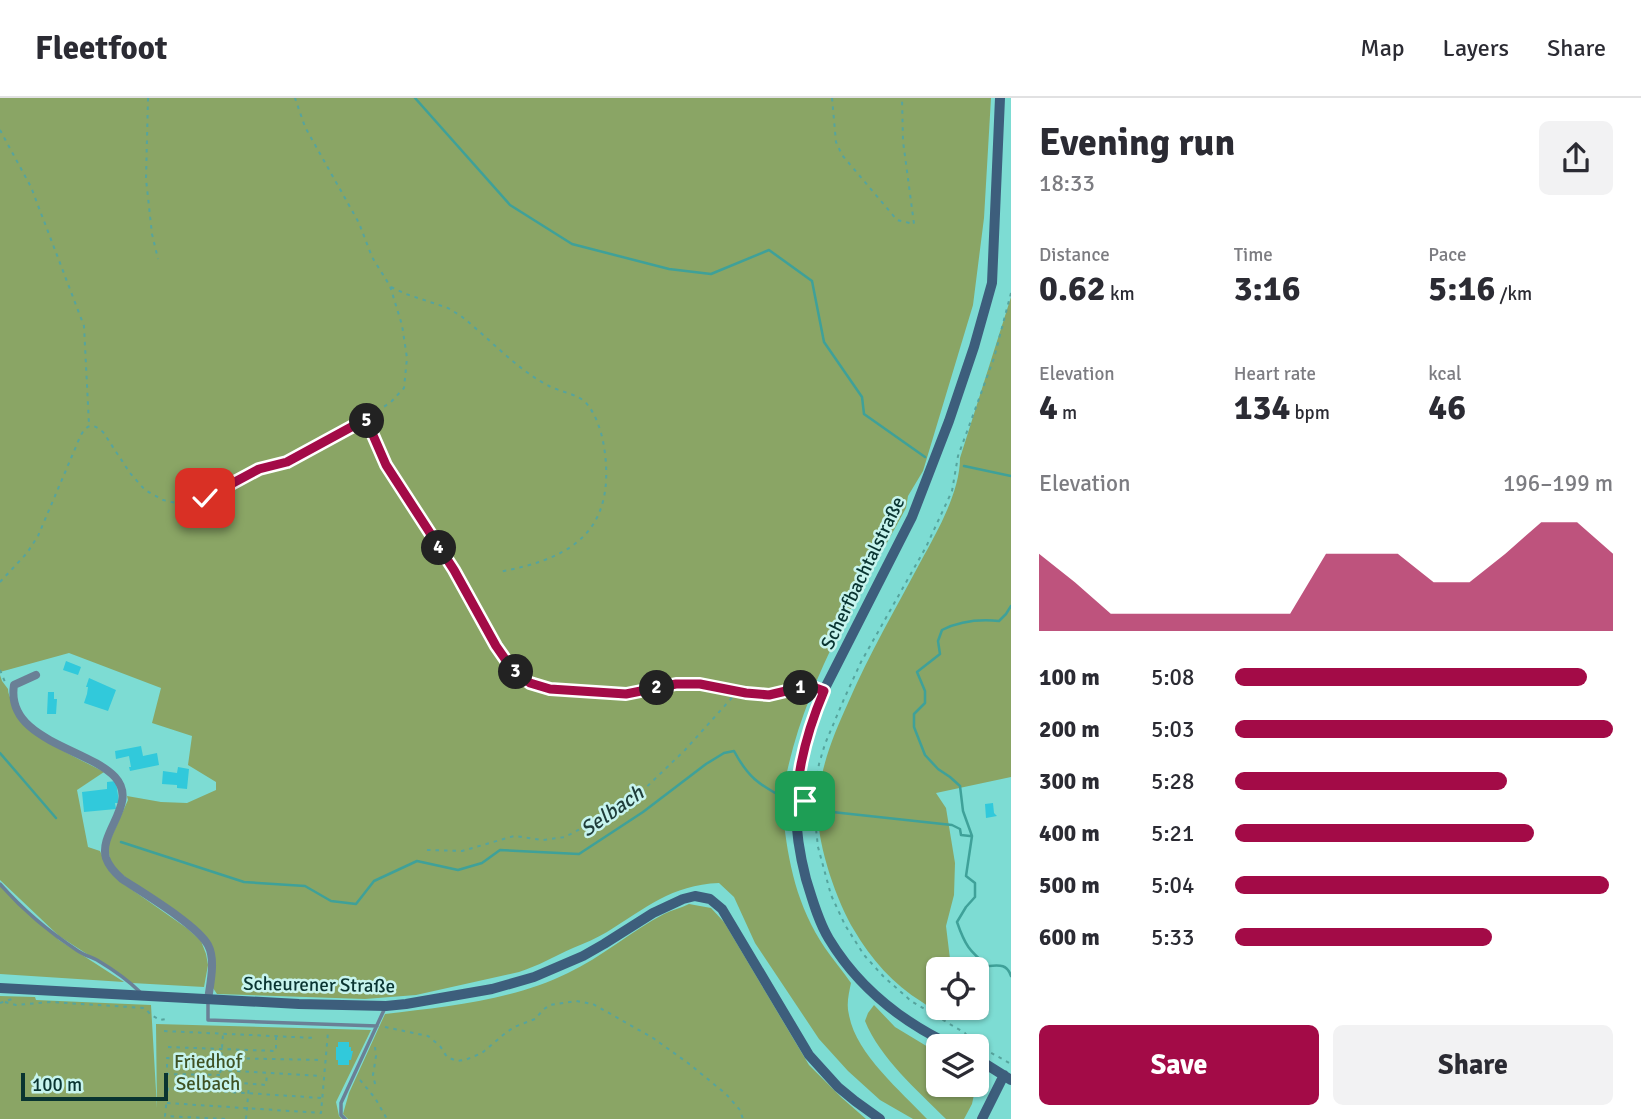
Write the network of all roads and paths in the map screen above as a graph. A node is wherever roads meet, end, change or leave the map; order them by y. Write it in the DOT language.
graph roads {
  1 [pos="148,98"];
  2 [pos="295,98"];
  3 [pos="832,98"];
  4 [pos="902,98"];
  5 [pos="1000,98"];
  6 [pos="0,130"];
  7 [pos="158,259"];
  8 [pos="390,286"];
  9 [pos="1011,293"];
  10 [pos="366,419"];
  11 [pos="89,426"];
  12 [pos="499,572"];
  13 [pos="0,582"];
  14 [pos="36,675"];
  15 [pos="738,691"];
  16 [pos="824,691"];
  17 [pos="796,800"];
  18 [pos="813,802"];
  19 [pos="826,804"];
  20 [pos="428,850"];
  21 [pos="0,884"];
  22 [pos="0,988"];
  23 [pos="144,996"];
  24 [pos="208,1000"];
  25 [pos="5,1002"];
  26 [pos="386,1006"];
  27 [pos="166,1019"];
  28 [pos="328,1024"];
  29 [pos="377,1026"];
  30 [pos="164,1031"];
  31 [pos="223,1034"];
  32 [pos="930,1034"];
  33 [pos="276,1036"];
  34 [pos="315,1038"];
  35 [pos="370,1041"];
  36 [pos="168,1047"];
  37 [pos="222,1049"];
  38 [pos="276,1051"];
  39 [pos="276,1059"];
  40 [pos="221,1060"];
  41 [pos="324,1060"];
  42 [pos="1011,1064"];
  43 [pos="989,1066"];
  44 [pos="220,1070"];
  45 [pos="267,1073"];
  46 [pos="355,1073"];
  47 [pos="220,1075"];
  48 [pos="323,1076"];
  49 [pos="1007,1077"];
  50 [pos="219,1082"];
  51 [pos="249,1084"];
  52 [pos="376,1088"];
  53 [pos="219,1091"];
  54 [pos="248,1093"];
  55 [pos="322,1098"];
  56 [pos="167,1103"];
  57 [pos="248,1108"];
  58 [pos="225,1119"];
  59 [pos="246,1119"];
  60 [pos="345,1119"];
  61 [pos="387,1119"];
  62 [pos="743,1119"];
  63 [pos="880,1119"];
  64 [pos="982,1119"];
  1 -- 7 [label="path"];
  2 -- 8 [label="path"];
  3 -- 4 [label="path"];
  5 -- 16 [label="main road, Scherfbachtalstraße"];
  6 -- 11 [label="path"];
  8 -- 10 [label="path"];
  8 -- 12 [label="path"];
  9 -- 18 [label="path"];
  10 -- 11 [label="path"];
  10 -- 15 [label="path"];
  11 -- 13 [label="path"];
  14 -- 24 [label="street"];
  15 -- 16 [label="path"];
  15 -- 20 [label="path"];
  16 -- 17 [label="main road, Scherfbachtalstraße"];
  17 -- 18 [label="path"];
  17 -- 32 [label="main road, Scherfbachtalstraße"];
  18 -- 19 [label="path"];
  18 -- 42 [label="path"];
  21 -- 23 [label="lane"];
  22 -- 23 [label="main road, Scheurener Straße"];
  23 -- 24 [label="main road, Scheurener Straße"];
  24 -- 26 [label="main road, Scheurener Straße"];
  24 -- 28 [label="lane"];
  25 -- 27 [label="path"];
  26 -- 29 [label="lane"];
  26 -- 63 [label="main road, Scheurener Straße"];
  28 -- 29 [label="lane"];
  28 -- 41 [label="path"];
  29 -- 35 [label="lane"];
  29 -- 62 [label="path"];
  30 -- 31 [label="path"];
  31 -- 33 [label="path"];
  31 -- 37 [label="path"];
  33 -- 34 [label="path"];
  33 -- 38 [label="path"];
  35 -- 46 [label="lane"];
  35 -- 52 [label="path"];
  36 -- 37 [label="path"];
  37 -- 38 [label="path"];
  37 -- 40 [label="path"];
  38 -- 39 [label="path"];
  39 -- 40 [label="path"];
  39 -- 41 [label="path"];
  40 -- 44 [label="path"];
  40 -- 47 [label="path"];
  41 -- 48 [label="path"];
  43 -- 49 [label="main road"];
  44 -- 45 [label="path"];
  44 -- 47 [label="path"];
  45 -- 48 [label="path"];
  45 -- 51 [label="path"];
  46 -- 60 [label="lane"];
  46 -- 61 [label="path"];
  47 -- 50 [label="path"];
  48 -- 55 [label="path"];
  49 -- 64 [label="main road"];
  50 -- 51 [label="path"];
  50 -- 53 [label="path"];
  51 -- 54 [label="path"];
  53 -- 54 [label="path"];
  53 -- 56 [label="path"];
  54 -- 55 [label="path"];
  54 -- 57 [label="path"];
  55 -- 57 [label="path"];
  56 -- 57 [label="path"];
  56 -- 58 [label="path"];
  57 -- 59 [label="path"];
}
